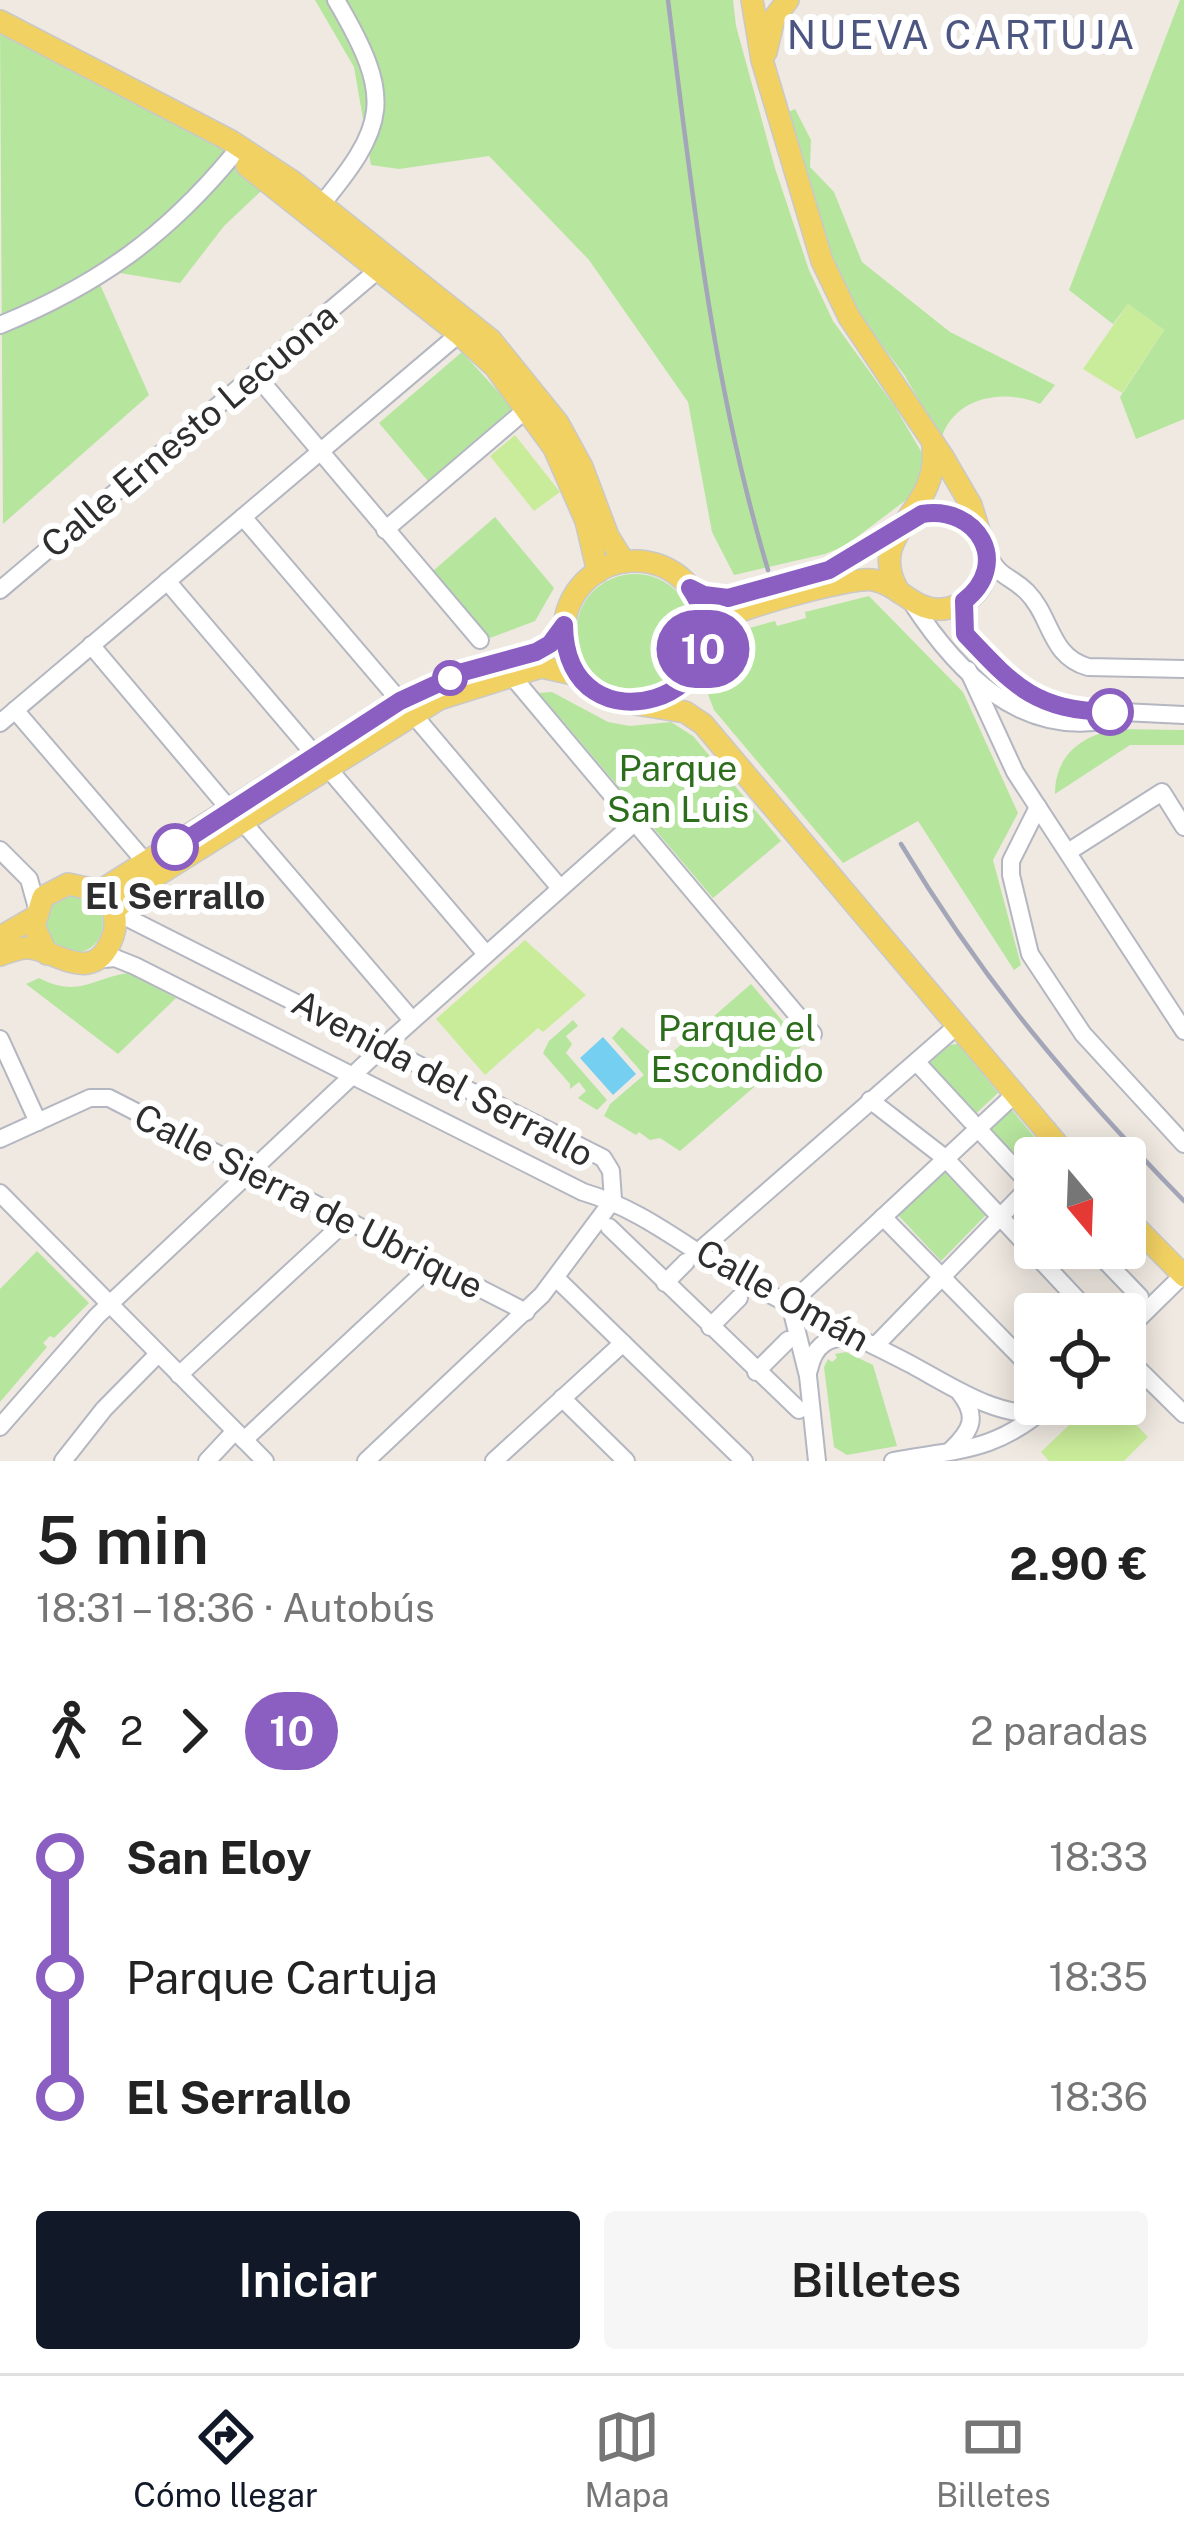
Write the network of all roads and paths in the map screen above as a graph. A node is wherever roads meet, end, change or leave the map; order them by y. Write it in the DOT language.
graph roads {
  1 [pos="336,0"];
  2 [pos="752,0"];
  3 [pos="788,0"];
  4 [pos="0,21"];
  5 [pos="766,70"];
  6 [pos="210,133"];
  7 [pos="233,154"];
  8 [pos="317,211"];
  9 [pos="378,270"];
  10 [pos="0,325"];
  11 [pos="459,334"];
  12 [pos="255,374"];
  13 [pos="528,408"];
  14 [pos="932,447"];
  15 [pos="320,452"];
  16 [pos="243,517"];
  17 [pos="907,522"];
  18 [pos="385,530"];
  19 [pos="983,543"];
  20 [pos="625,562"];
  21 [pos="598,572"];
  22 [pos="4,580"];
  23 [pos="1007,580"];
  24 [pos="167,581"];
  25 [pos="690,588"];
  26 [pos="906,598"];
  27 [pos="968,599"];
  28 [pos="564,625"];
  29 [pos="480,640"];
  30 [pos="705,644"];
  31 [pos="91,646"];
  32 [pos="1184,669"];
  33 [pos="968,670"];
  34 [pos="692,674"];
  35 [pos="512,675"];
  36 [pos="578,675"];
  37 [pos="636,704"];
  38 [pos="406,707"];
  39 [pos="15,710"];
  40 [pos="1140,714"];
  41 [pos="1184,716"];
  42 [pos="0,723"];
  43 [pos="704,724"];
  44 [pos="321,761"];
  45 [pos="1038,807"];
  46 [pos="237,816"];
  47 [pos="634,823"];
  48 [pos="1184,827"];
  49 [pos="0,850"];
  50 [pos="1068,853"];
  51 [pos="147,865"];
  52 [pos="29,879"];
  53 [pos="60,886"];
  54 [pos="560,888"];
  55 [pos="100,891"];
  56 [pos="114,911"];
  57 [pos="36,912"];
  58 [pos="0,937"];
  59 [pos="47,954"];
  60 [pos="486,954"];
  61 [pos="0,955"];
  62 [pos="92,960"];
  63 [pos="412,1020"];
  64 [pos="958,1025"];
  65 [pos="1184,1031"];
  66 [pos="813,1034"];
  67 [pos="0,1039"];
  68 [pos="384,1046"];
  69 [pos="922,1067"];
  70 [pos="353,1078"];
  71 [pos="1014,1095"];
  72 [pos="870,1100"];
  73 [pos="38,1122"];
  74 [pos="1048,1137"];
  75 [pos="0,1139"];
  76 [pos="1184,1144"];
  77 [pos="945,1158"];
  78 [pos="1014,1163"];
  79 [pos="252,1172"];
  80 [pos="0,1192"];
  81 [pos="1014,1199"];
  82 [pos="613,1200"];
  83 [pos="883,1217"];
  84 [pos="999,1218"];
  85 [pos="347,1220"];
  86 [pos="609,1227"];
  87 [pos="1146,1237"];
  88 [pos="692,1256"];
  89 [pos="433,1264"];
  90 [pos="1113,1269"];
  91 [pos="1184,1275"];
  92 [pos="942,1277"];
  93 [pos="556,1278"];
  94 [pos="665,1283"];
  95 [pos="1071,1293"];
  96 [pos="1136,1293"];
  97 [pos="739,1298"];
  98 [pos="790,1304"];
  99 [pos="110,1305"];
  100 [pos="526,1312"];
  101 [pos="1146,1312"];
  102 [pos="710,1327"];
  103 [pos="788,1340"];
  104 [pos="868,1342"];
  105 [pos="623,1343"];
  106 [pos="1014,1351"];
  107 [pos="158,1354"];
  108 [pos="756,1372"];
  109 [pos="179,1375"];
  110 [pos="808,1376"];
  111 [pos="1146,1377"];
  112 [pos="956,1388"];
  113 [pos="562,1398"];
  114 [pos="799,1410"];
  115 [pos="1014,1413"];
  116 [pos="1184,1414"];
  117 [pos="1022,1425"];
  118 [pos="0,1427"];
  119 [pos="240,1436"];
  120 [pos="951,1450"];
  121 [pos="817,1454"];
  122 [pos="378,1457"];
  123 [pos="501,1459"];
  124 [pos="63,1461"];
  125 [pos="207,1461"];
  126 [pos="265,1461"];
  127 [pos="626,1461"];
  128 [pos="744,1461"];
  129 [pos="831,1461"];
  130 [pos="892,1461"];
  1 -- 8 [label="street"];
  2 -- 5 [label="main road"];
  3 -- 5 [label="main road"];
  4 -- 6 [label="main road"];
  5 -- 14 [label="main road"];
  6 -- 7 [label="main road"];
  6 -- 8 [label="main road"];
  7 -- 8 [label="main road"];
  7 -- 10 [label="street"];
  8 -- 9 [label="main road"];
  8 -- 20 [label="main road"];
  9 -- 11 [label="main road"];
  9 -- 12 [label="street, Calle Ernesto Lecuona"];
  11 -- 13 [label="main road"];
  11 -- 15 [label="street"];
  12 -- 15 [label="street"];
  12 -- 22 [label="street, Calle Ernesto Lecuona"];
  13 -- 18 [label="street"];
  13 -- 21 [label="main road"];
  14 -- 17 [label="main road"];
  14 -- 19 [label="main road"];
  15 -- 16 [label="street"];
  15 -- 18 [label="street"];
  16 -- 24 [label="street"];
  16 -- 38 [label="street"];
  17 -- 19 [label="main road"];
  17 -- 25 [label="main road"];
  17 -- 26 [label="main road"];
  18 -- 29 [label="street"];
  19 -- 23 [label="street"];
  19 -- 27 [label="main road"];
  20 -- 21 [label="main road"];
  20 -- 25 [label="main road"];
  21 -- 28 [label="main road"];
  23 -- 27 [label="street"];
  23 -- 32 [label="street"];
  24 -- 31 [label="street"];
  24 -- 44 [label="street"];
  25 -- 30 [label="main road"];
  26 -- 27 [label="main road"];
  26 -- 30 [label="main road"];
  26 -- 33 [label="street"];
  27 -- 40 [label="street"];
  28 -- 36 [label="main road"];
  28 -- 38 [label="main road"];
  30 -- 34 [label="main road"];
  31 -- 39 [label="street"];
  31 -- 46 [label="street"];
  33 -- 40 [label="street"];
  33 -- 45 [label="street"];
  34 -- 37 [label="main road"];
  34 -- 43 [label="main road"];
  35 -- 36 [label="main road"];
  35 -- 38 [label="main road"];
  35 -- 47 [label="street"];
  36 -- 37 [label="main road"];
  37 -- 43 [label="main road"];
  38 -- 44 [label="main road"];
  38 -- 54 [label="street"];
  39 -- 42 [label="street"];
  39 -- 51 [label="street"];
  40 -- 41 [label="street"];
  43 -- 64 [label="main road"];
  44 -- 46 [label="main road"];
  44 -- 60 [label="street"];
  45 -- 50 [label="street"];
  45 -- 76 [label="street"];
  46 -- 51 [label="main road"];
  46 -- 56 [label="main road"];
  46 -- 63 [label="street"];
  47 -- 54 [label="street"];
  47 -- 66 [label="street"];
  48 -- 50 [label="street"];
  49 -- 52 [label="street"];
  50 -- 65 [label="street"];
  51 -- 55 [label="main road"];
  52 -- 53 [label="street"];
  52 -- 57 [label="street"];
  53 -- 55 [label="main road"];
  53 -- 57 [label="main road"];
  54 -- 60 [label="street"];
  55 -- 56 [label="main road"];
  56 -- 62 [label="main road"];
  56 -- 68 [label="street, Avenida del Serrallo"];
  57 -- 58 [label="main road"];
  57 -- 59 [label="main road"];
  59 -- 61 [label="main road"];
  59 -- 62 [label="main road"];
  60 -- 63 [label="street"];
  62 -- 70 [label="street, Avenida del Serrallo"];
  63 -- 68 [label="street"];
  64 -- 71 [label="main road"];
  64 -- 72 [label="street"];
  67 -- 73 [label="street"];
  68 -- 70 [label="street"];
  68 -- 82 [label="street, Avenida del Serrallo"];
  69 -- 78 [label="street"];
  70 -- 79 [label="street"];
  70 -- 82 [label="street, Avenida del Serrallo"];
  71 -- 74 [label="main road"];
  71 -- 77 [label="street"];
  72 -- 77 [label="street"];
  72 -- 88 [label="street"];
  73 -- 75 [label="street"];
  73 -- 79 [label="street, Calle Sierra de Ubrique"];
  77 -- 83 [label="street"];
  77 -- 84 [label="street"];
  79 -- 85 [label="street, Calle Sierra de Ubrique"];
  79 -- 99 [label="street"];
  80 -- 99 [label="street"];
  81 -- 84 [label="street"];
  82 -- 88 [label="street, Calle Omán"];
  82 -- 93 [label="street"];
  83 -- 92 [label="street"];
  83 -- 98 [label="street"];
  84 -- 92 [label="street"];
  84 -- 95 [label="street"];
  85 -- 89 [label="street, Calle Sierra de Ubrique"];
  85 -- 109 [label="street"];
  86 -- 94 [label="street"];
  87 -- 91 [label="main road"];
  88 -- 94 [label="street"];
  88 -- 98 [label="street, Calle Omán"];
  89 -- 100 [label="street, Calle Sierra de Ubrique"];
  89 -- 119 [label="street"];
  90 -- 96 [label="street"];
  91 -- 101 [label="street"];
  92 -- 104 [label="street"];
  92 -- 106 [label="street"];
  93 -- 100 [label="street"];
  93 -- 105 [label="street"];
  94 -- 102 [label="street"];
  97 -- 102 [label="street"];
  98 -- 104 [label="street, Calle Omán"];
  98 -- 110 [label="street"];
  99 -- 107 [label="street"];
  99 -- 118 [label="street"];
  100 -- 122 [label="street"];
  102 -- 108 [label="street"];
  103 -- 108 [label="street"];
  104 -- 110 [label="street"];
  104 -- 112 [label="street, Calle Omán"];
  105 -- 113 [label="street"];
  105 -- 128 [label="street"];
  107 -- 109 [label="street"];
  107 -- 124 [label="street"];
  108 -- 114 [label="street"];
  109 -- 119 [label="street"];
  110 -- 121 [label="street"];
  111 -- 116 [label="street"];
  112 -- 115 [label="street, Calle Omán"];
  112 -- 120 [label="street"];
  113 -- 123 [label="street"];
  113 -- 127 [label="street"];
  117 -- 120 [label="street"];
  119 -- 125 [label="street"];
  119 -- 126 [label="street"];
  120 -- 130 [label="street"];
  121 -- 129 [label="street"];
}
